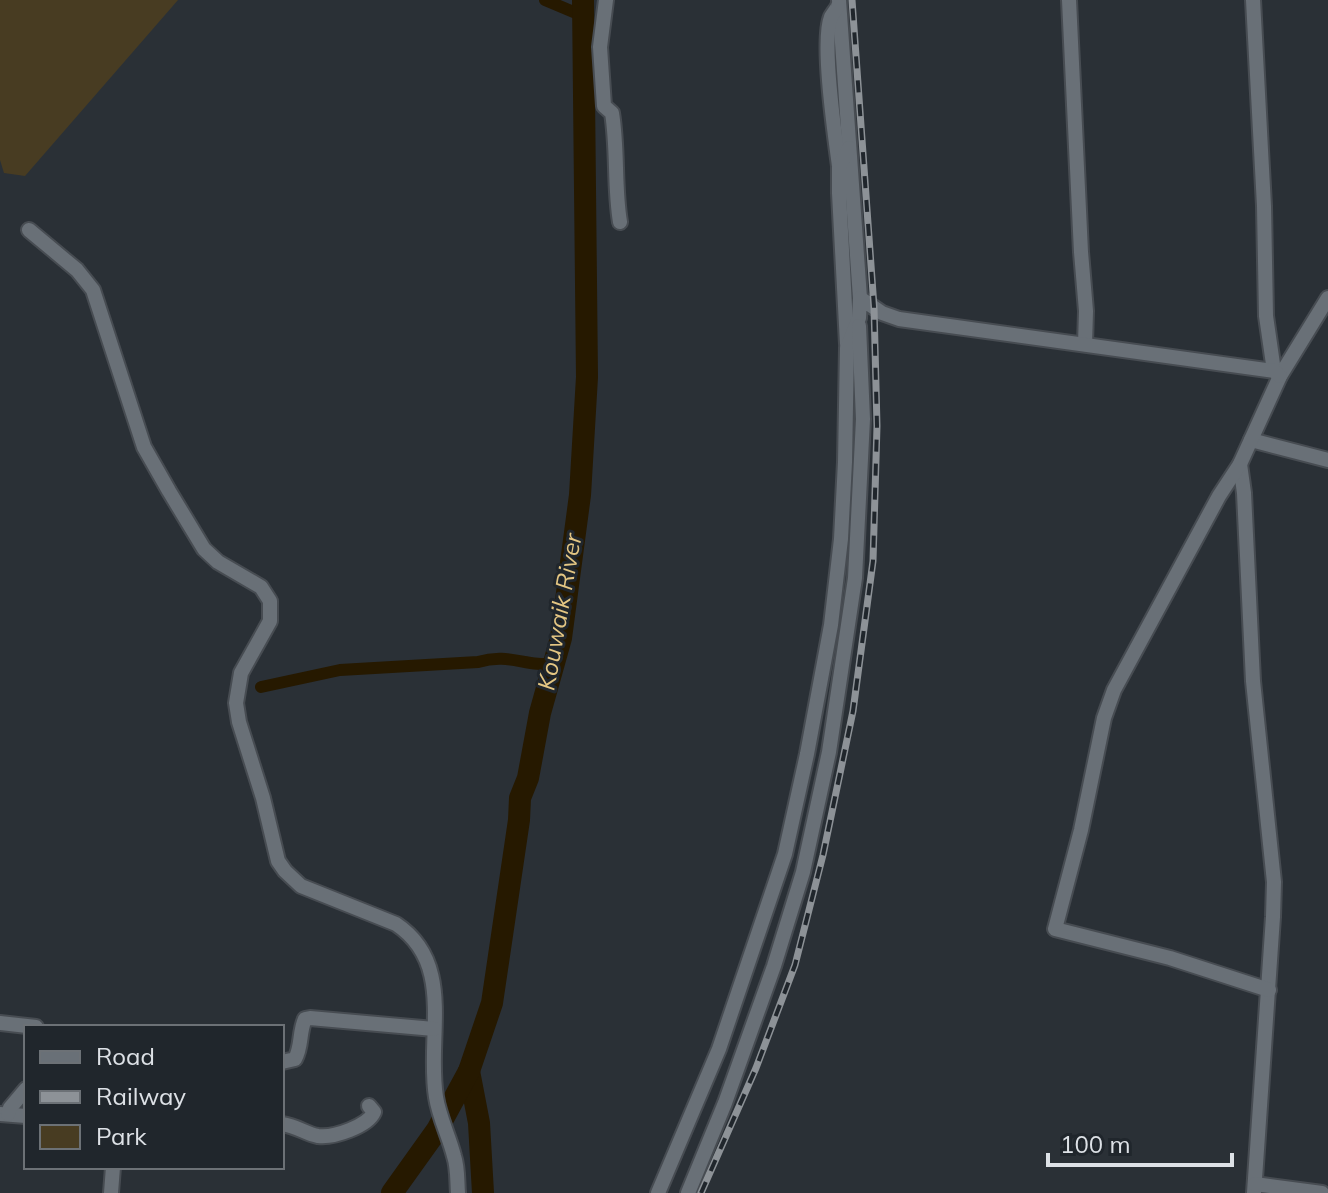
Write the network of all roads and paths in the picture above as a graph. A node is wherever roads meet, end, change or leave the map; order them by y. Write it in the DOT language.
graph roads {
  1 [pos="606,0"];
  2 [pos="1069,0"];
  3 [pos="1253,0"];
  4 [pos="839,3"];
  5 [pos="849,148"];
  6 [pos="839,167"];
  7 [pos="620,222"];
  8 [pos="29,230"];
  9 [pos="860,298"];
  10 [pos="1328,298"];
  11 [pos="859,318"];
  12 [pos="1085,344"];
  13 [pos="847,348"];
  14 [pos="1277,374"];
  15 [pos="1251,440"];
  16 [pos="1328,460"];
  17 [pos="1240,464"];
  18 [pos="1214,506"];
  19 [pos="1245,509"];
  20 [pos="1269,990"];
  21 [pos="0,1023"];
  22 [pos="24,1026"];
  23 [pos="434,1029"];
  24 [pos="284,1062"];
  25 [pos="24,1091"];
  26 [pos="369,1106"];
  27 [pos="4,1114"];
  28 [pos="24,1116"];
  29 [pos="284,1124"];
  30 [pos="113,1169"];
  31 [pos="1255,1188"];
  32 [pos="111,1193"];
  33 [pos="458,1193"];
  34 [pos="658,1193"];
  35 [pos="688,1193"];
  36 [pos="1322,1193"];
  1 -- 7 [label="street"];
  2 -- 12 [label="street"];
  3 -- 14 [label="street"];
  4 -- 5 [label="street"];
  4 -- 6 [label="street"];
  5 -- 6 [label="street"];
  5 -- 9 [label="street"];
  6 -- 13 [label="street"];
  8 -- 23 [label="street"];
  9 -- 11 [label="street"];
  9 -- 12 [label="street"];
  10 -- 14 [label="street"];
  11 -- 13 [label="street"];
  11 -- 35 [label="street"];
  12 -- 14 [label="street"];
  13 -- 34 [label="street"];
  14 -- 15 [label="street"];
  15 -- 16 [label="street"];
  15 -- 17 [label="street"];
  17 -- 18 [label="street"];
  17 -- 19 [label="street"];
  18 -- 19 [label="street"];
  18 -- 20 [label="street"];
  19 -- 20 [label="street"];
  20 -- 31 [label="street"];
  21 -- 22 [label="street"];
  23 -- 24 [label="street"];
  23 -- 33 [label="street"];
  25 -- 27 [label="street"];
  26 -- 29 [label="street"];
  27 -- 28 [label="street"];
  30 -- 32 [label="street"];
  31 -- 36 [label="street"];
}
